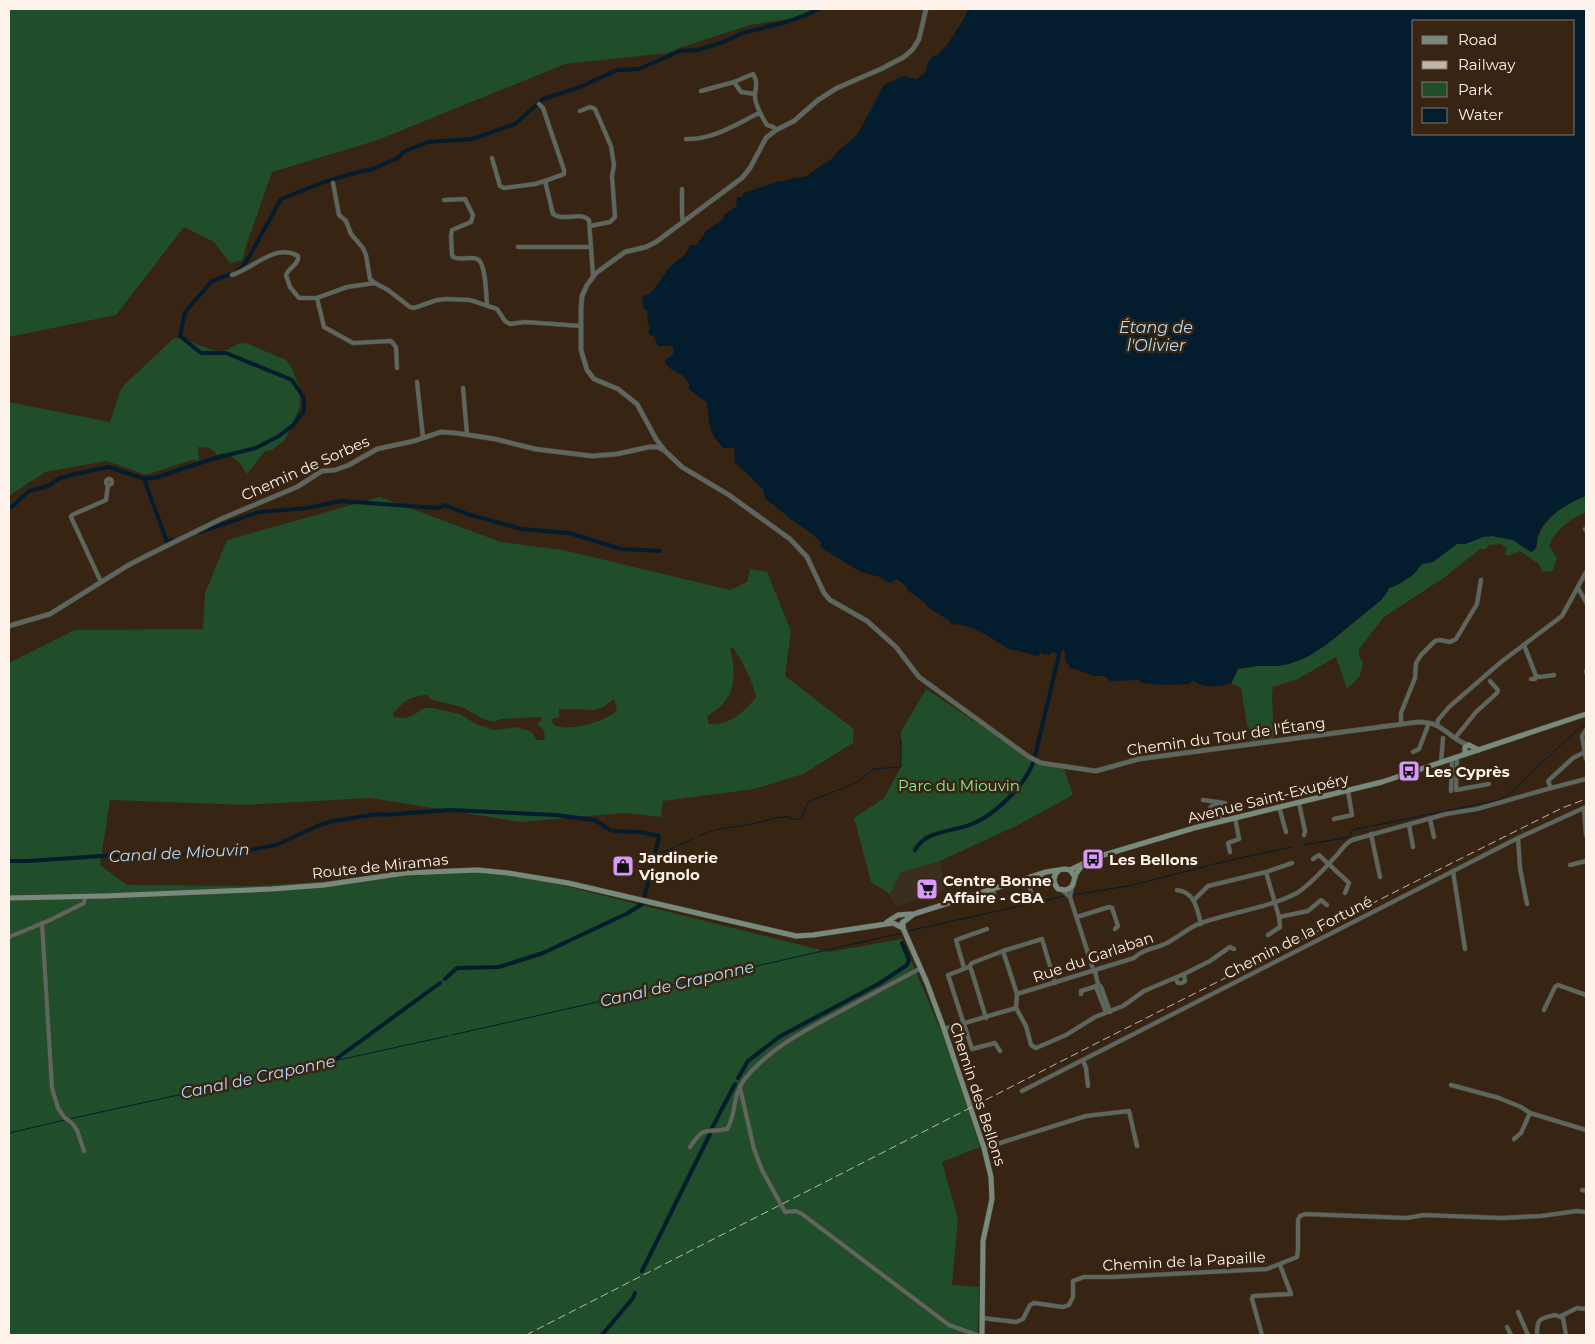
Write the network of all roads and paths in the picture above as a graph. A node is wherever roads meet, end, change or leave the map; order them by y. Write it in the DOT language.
graph roads {
  1 [pos="926,9"];
  2 [pos="734,82"];
  3 [pos="701,91"];
  4 [pos="755,94"];
  5 [pos="539,104"];
  6 [pos="580,112"];
  7 [pos="761,114"];
  8 [pos="777,130"];
  9 [pos="686,140"];
  10 [pos="492,158"];
  11 [pos="546,181"];
  12 [pos="333,182"];
  13 [pos="682,189"];
  14 [pos="444,200"];
  15 [pos="683,222"];
  16 [pos="590,226"];
  17 [pos="518,247"];
  18 [pos="591,247"];
  19 [pos="232,275"];
  20 [pos="594,276"];
  21 [pos="375,283"];
  22 [pos="317,298"];
  23 [pos="486,304"];
  24 [pos="581,326"];
  25 [pos="397,368"];
  26 [pos="417,382"];
  27 [pos="464,388"];
  28 [pos="467,434"];
  29 [pos="424,438"];
  30 [pos="665,451"];
  31 [pos="108,485"];
  32 [pos="1586,572"];
  33 [pos="1481,580"];
  34 [pos="101,582"];
  35 [pos="1578,588"];
  36 [pos="1586,602"];
  37 [pos="9,626"];
  38 [pos="1524,645"];
  39 [pos="1554,675"];
  40 [pos="1536,676"];
  41 [pos="1531,680"];
  42 [pos="1490,681"];
  43 [pos="1586,714"];
  44 [pos="1429,723"];
  45 [pos="1401,724"];
  46 [pos="1437,725"];
  47 [pos="1586,730"];
  48 [pos="1443,738"];
  49 [pos="1455,738"];
  50 [pos="1413,752"];
  51 [pos="1466,752"];
  52 [pos="1585,752"];
  53 [pos="1586,759"];
  54 [pos="1441,763"];
  55 [pos="1586,780"];
  56 [pos="1490,784"];
  57 [pos="1551,788"];
  58 [pos="1348,791"];
  59 [pos="1451,791"];
  60 [pos="1203,800"];
  61 [pos="1299,803"];
  62 [pos="1278,807"];
  63 [pos="1585,807"];
  64 [pos="1235,817"];
  65 [pos="1334,819"];
  66 [pos="1430,819"];
  67 [pos="1224,820"];
  68 [pos="1409,825"];
  69 [pos="1286,832"];
  70 [pos="1371,834"];
  71 [pos="1304,835"];
  72 [pos="1586,835"];
  73 [pos="1434,837"];
  74 [pos="1518,838"];
  75 [pos="1413,847"];
  76 [pos="1230,852"];
  77 [pos="1313,859"];
  78 [pos="1586,861"];
  79 [pos="1292,863"];
  80 [pos="1083,864"];
  81 [pos="1328,865"];
  82 [pos="1570,865"];
  83 [pos="1070,870"];
  84 [pos="1058,871"];
  85 [pos="1453,871"];
  86 [pos="1266,872"];
  87 [pos="1033,877"];
  88 [pos="1075,877"];
  89 [pos="1380,877"];
  90 [pos="1021,880"];
  91 [pos="1054,882"];
  92 [pos="1029,884"];
  93 [pos="1072,887"];
  94 [pos="1062,890"];
  95 [pos="1178,890"];
  96 [pos="1345,893"];
  97 [pos="85,897"];
  98 [pos="1070,897"];
  99 [pos="9,898"];
  100 [pos="1032,898"];
  101 [pos="1194,900"];
  102 [pos="1275,901"];
  103 [pos="1528,904"];
  104 [pos="1327,905"];
  105 [pos="1077,917"];
  106 [pos="1279,917"];
  107 [pos="900,922"];
  108 [pos="42,923"];
  109 [pos="1200,924"];
  110 [pos="1115,929"];
  111 [pos="988,930"];
  112 [pos="1268,935"];
  113 [pos="9,937"];
  114 [pos="1234,949"];
  115 [pos="1465,949"];
  116 [pos="1003,951"];
  117 [pos="920,968"];
  118 [pos="966,968"];
  119 [pos="1094,971"];
  120 [pos="1184,974"];
  121 [pos="1175,978"];
  122 [pos="1056,983"];
  123 [pos="1098,985"];
  124 [pos="1017,994"];
  125 [pos="1081,994"];
  126 [pos="1586,995"];
  127 [pos="1016,1008"];
  128 [pos="1544,1010"];
  129 [pos="1108,1012"];
  130 [pos="986,1018"];
  131 [pos="963,1025"];
  132 [pos="944,1029"];
  133 [pos="1000,1051"];
  134 [pos="1082,1060"];
  135 [pos="1451,1085"];
  136 [pos="1088,1086"];
  137 [pos="740,1088"];
  138 [pos="1022,1091"];
  139 [pos="1530,1113"];
  140 [pos="1586,1130"];
  141 [pos="1514,1139"];
  142 [pos="1137,1146"];
  143 [pos="690,1147"];
  144 [pos="984,1148"];
  145 [pos="84,1150"];
  146 [pos="1586,1212"];
  147 [pos="1280,1265"];
  148 [pos="1586,1309"];
  149 [pos="1518,1312"];
  150 [pos="1561,1316"];
  151 [pos="982,1318"];
  152 [pos="1507,1327"];
  153 [pos="977,1335"];
  154 [pos="982,1335"];
  155 [pos="1262,1335"];
  156 [pos="1511,1335"];
  157 [pos="1528,1335"];
  158 [pos="1537,1335"];
  159 [pos="1566,1335"];
  1 -- 8 [label="street, Chemin du Tour de l'Étang"];
  2 -- 3 [label="street"];
  2 -- 4 [label="street"];
  2 -- 4 [label="street"];
  4 -- 7 [label="street"];
  5 -- 11 [label="street"];
  6 -- 16 [label="street"];
  7 -- 8 [label="street"];
  7 -- 9 [label="street"];
  8 -- 15 [label="street, Chemin du Tour de l'Étang"];
  10 -- 11 [label="street"];
  11 -- 16 [label="street"];
  12 -- 21 [label="street"];
  13 -- 15 [label="street"];
  14 -- 23 [label="street"];
  15 -- 20 [label="street, Chemin du Tour de l'Étang"];
  16 -- 18 [label="street"];
  17 -- 18 [label="street"];
  18 -- 20 [label="street"];
  19 -- 22 [label="street"];
  20 -- 24 [label="street, Chemin du Tour de l'Étang"];
  21 -- 22 [label="street"];
  21 -- 23 [label="street"];
  22 -- 25 [label="street"];
  23 -- 24 [label="street"];
  24 -- 30 [label="street, Chemin du Tour de l'Étang"];
  26 -- 29 [label="street"];
  27 -- 28 [label="street"];
  28 -- 29 [label="street, Chemin de Sorbes"];
  28 -- 30 [label="street, Chemin de Sorbes"];
  29 -- 34 [label="street, Chemin de Sorbes"];
  30 -- 45 [label="street, Chemin du Tour de l'Étang"];
  31 -- 34 [label="street"];
  32 -- 35 [label="street"];
  33 -- 45 [label="street"];
  34 -- 37 [label="street, Chemin de Sorbes"];
  35 -- 36 [label="street"];
  35 -- 38 [label="street"];
  38 -- 40 [label="street"];
  38 -- 46 [label="street"];
  39 -- 40 [label="street"];
  40 -- 41 [label="street"];
  42 -- 49 [label="street"];
  43 -- 51 [label="main road, Avenue Saint-Exupéry"];
  44 -- 45 [label="street, Chemin du Tour de l'Étang"];
  44 -- 46 [label="street, Chemin du Tour de l'Étang"];
  44 -- 50 [label="street"];
  46 -- 49 [label="street, Chemin du Tour de l'Étang"];
  47 -- 52 [label="street"];
  48 -- 54 [label="street"];
  49 -- 51 [label="street, Chemin du Tour de l'Étang"];
  51 -- 54 [label="main road, Avenue Saint-Exupéry"];
  51 -- 56 [label="street"];
  51 -- 59 [label="street"];
  52 -- 53 [label="street"];
  52 -- 57 [label="street"];
  54 -- 58 [label="main road, Avenue Saint-Exupéry"];
  55 -- 57 [label="street"];
  57 -- 66 [label="street"];
  58 -- 61 [label="main road, Avenue Saint-Exupéry"];
  58 -- 65 [label="street"];
  60 -- 67 [label="street"];
  61 -- 62 [label="main road, Avenue Saint-Exupéry"];
  61 -- 71 [label="street"];
  62 -- 64 [label="main road, Avenue Saint-Exupéry"];
  62 -- 69 [label="street"];
  63 -- 72 [label="street"];
  63 -- 74 [label="street, Chemin de la Fortuné"];
  64 -- 67 [label="main road, Avenue Saint-Exupéry"];
  64 -- 76 [label="street"];
  66 -- 68 [label="street"];
  66 -- 73 [label="street"];
  67 -- 80 [label="main road, Avenue Saint-Exupéry"];
  68 -- 70 [label="street"];
  68 -- 75 [label="street"];
  70 -- 81 [label="street, Rue du Garlaban"];
  70 -- 89 [label="street"];
  74 -- 85 [label="street, Chemin de la Fortuné"];
  74 -- 103 [label="street"];
  77 -- 81 [label="street"];
  78 -- 82 [label="street"];
  79 -- 86 [label="street"];
  80 -- 83 [label="main road, Avenue Saint-Exupéry"];
  80 -- 88 [label="main road"];
  81 -- 96 [label="street"];
  81 -- 102 [label="street, Rue du Garlaban"];
  83 -- 84 [label="main road"];
  83 -- 88 [label="main road"];
  84 -- 87 [label="main road"];
  84 -- 91 [label="main road"];
  85 -- 115 [label="street"];
  85 -- 134 [label="street, Chemin de la Fortuné"];
  86 -- 101 [label="street"];
  86 -- 102 [label="street"];
  87 -- 90 [label="main road"];
  87 -- 91 [label="main road"];
  87 -- 92 [label="street"];
  88 -- 93 [label="main road"];
  90 -- 92 [label="street"];
  90 -- 107 [label="main road"];
  91 -- 94 [label="main road"];
  92 -- 100 [label="street"];
  93 -- 94 [label="main road"];
  93 -- 98 [label="street"];
  94 -- 98 [label="street"];
  95 -- 101 [label="street"];
  97 -- 99 [label="main road, Route de Miramas"];
  97 -- 107 [label="main road, Route de Miramas"];
  97 -- 108 [label="street"];
  98 -- 105 [label="street"];
  101 -- 109 [label="street"];
  102 -- 106 [label="street"];
  102 -- 109 [label="street, Rue du Garlaban"];
  104 -- 106 [label="street"];
  105 -- 110 [label="street"];
  105 -- 119 [label="street"];
  106 -- 112 [label="street"];
  107 -- 117 [label="main road, Chemin des Bellons"];
  108 -- 113 [label="street"];
  108 -- 145 [label="street"];
  109 -- 119 [label="street, Rue du Garlaban"];
  111 -- 118 [label="street"];
  114 -- 120 [label="street"];
  116 -- 118 [label="street"];
  116 -- 122 [label="street"];
  116 -- 124 [label="street"];
  117 -- 132 [label="main road, Chemin des Bellons"];
  117 -- 137 [label="street"];
  118 -- 130 [label="street"];
  118 -- 131 [label="street"];
  119 -- 122 [label="street, Rue du Garlaban"];
  119 -- 123 [label="street"];
  120 -- 121 [label="street"];
  120 -- 121 [label="street"];
  121 -- 129 [label="street"];
  122 -- 124 [label="street, Rue du Garlaban"];
  123 -- 125 [label="street"];
  123 -- 129 [label="street"];
  124 -- 127 [label="street, Rue du Garlaban"];
  126 -- 128 [label="street"];
  127 -- 129 [label="street"];
  127 -- 130 [label="street"];
  130 -- 131 [label="street"];
  131 -- 132 [label="street"];
  131 -- 133 [label="street"];
  132 -- 144 [label="main road, Chemin des Bellons"];
  134 -- 136 [label="street"];
  134 -- 138 [label="street, Chemin de la Fortuné"];
  135 -- 139 [label="street"];
  137 -- 143 [label="street"];
  137 -- 153 [label="street"];
  139 -- 140 [label="street"];
  139 -- 141 [label="street"];
  142 -- 144 [label="street"];
  144 -- 151 [label="main road, Chemin des Bellons"];
  146 -- 147 [label="street, Chemin de la Papaille"];
  147 -- 151 [label="street, Chemin de la Papaille"];
  147 -- 155 [label="street"];
  148 -- 150 [label="street"];
  149 -- 157 [label="street"];
  150 -- 158 [label="street"];
  150 -- 159 [label="street"];
  151 -- 154 [label="main road, Chemin des Bellons"];
  152 -- 156 [label="street"];
}
